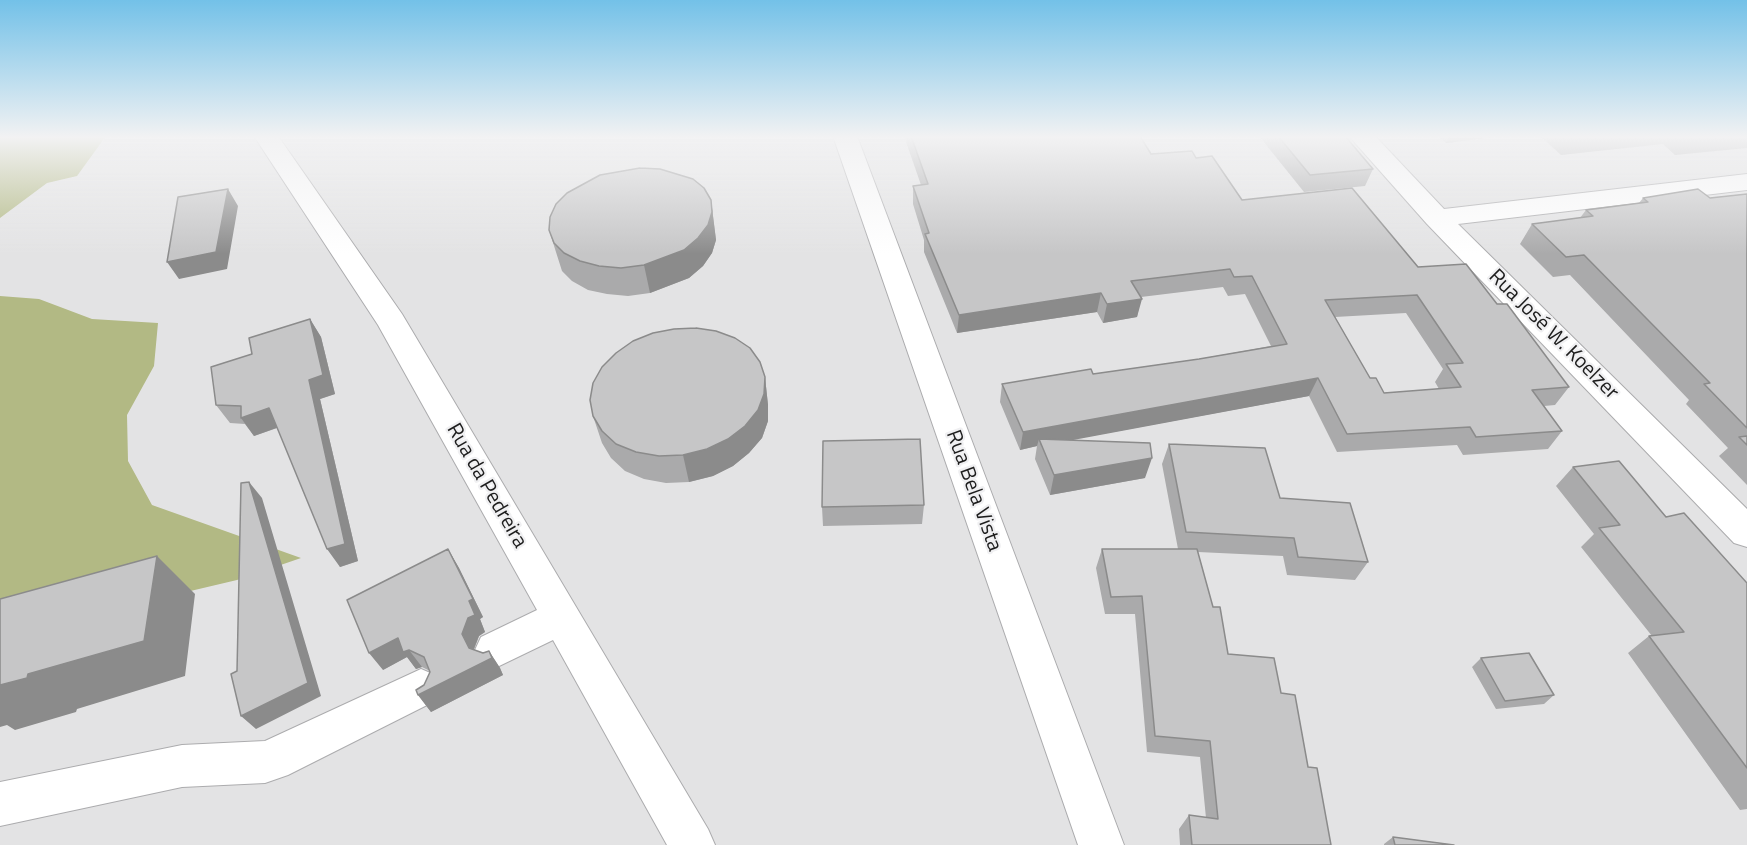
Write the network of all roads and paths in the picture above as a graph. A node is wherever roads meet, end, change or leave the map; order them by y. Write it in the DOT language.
graph roads {
  1 [pos="293,175"];
  2 [pos="859,175"];
  3 [pos="1398,175"];
  4 [pos="1747,182"];
  5 [pos="1437,218"];
  6 [pos="1747,532"];
  7 [pos="561,617"];
  8 [pos="495,650"];
  9 [pos="421,688"];
  10 [pos="0,804"];
  11 [pos="692,845"];
  12 [pos="1101,845"];
  1 -- 7 [label="street, Rua da Pedreira"];
  2 -- 12 [label="street, Rua Bela Vista"];
  3 -- 5 [label="street, Rua José W. Koelzer"];
  4 -- 5 [label="street"];
  5 -- 6 [label="street, Rua José W. Koelzer"];
  7 -- 8 [label="street"];
  7 -- 11 [label="street, Rua da Pedreira"];
  9 -- 10 [label="street"];
}
